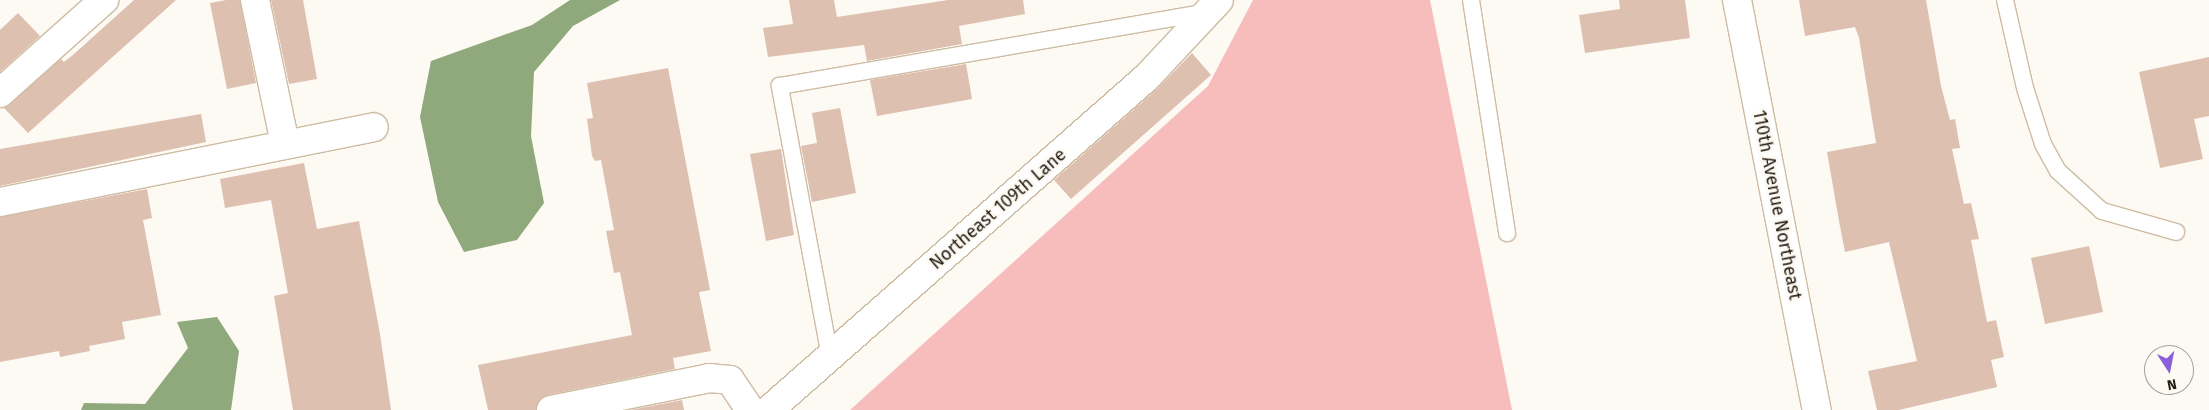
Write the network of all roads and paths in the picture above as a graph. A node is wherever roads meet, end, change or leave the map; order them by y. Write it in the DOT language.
graph roads {
  1 [pos="104,0"];
  2 [pos="255,0"];
  3 [pos="1472,0"];
  4 [pos="1737,0"];
  5 [pos="2005,0"];
  6 [pos="1215,6"];
  7 [pos="0,93"];
  8 [pos="374,127"];
  9 [pos="285,144"];
  10 [pos="0,202"];
  11 [pos="2176,232"];
  12 [pos="1507,234"];
  13 [pos="830,357"];
  14 [pos="551,410"];
  15 [pos="750,410"];
  16 [pos="769,410"];
  17 [pos="1816,410"];
  1 -- 7 [label="street"];
  2 -- 9 [label="street"];
  3 -- 12 [label="lane"];
  4 -- 17 [label="street, 110th Avenue Northeast"];
  5 -- 11 [label="lane"];
  6 -- 13 [label="street, Northeast 109th Lane"];
  6 -- 13 [label="lane"];
  8 -- 9 [label="street"];
  9 -- 10 [label="street"];
  13 -- 16 [label="street, Northeast 109th Lane"];
  14 -- 15 [label="street"];
}
